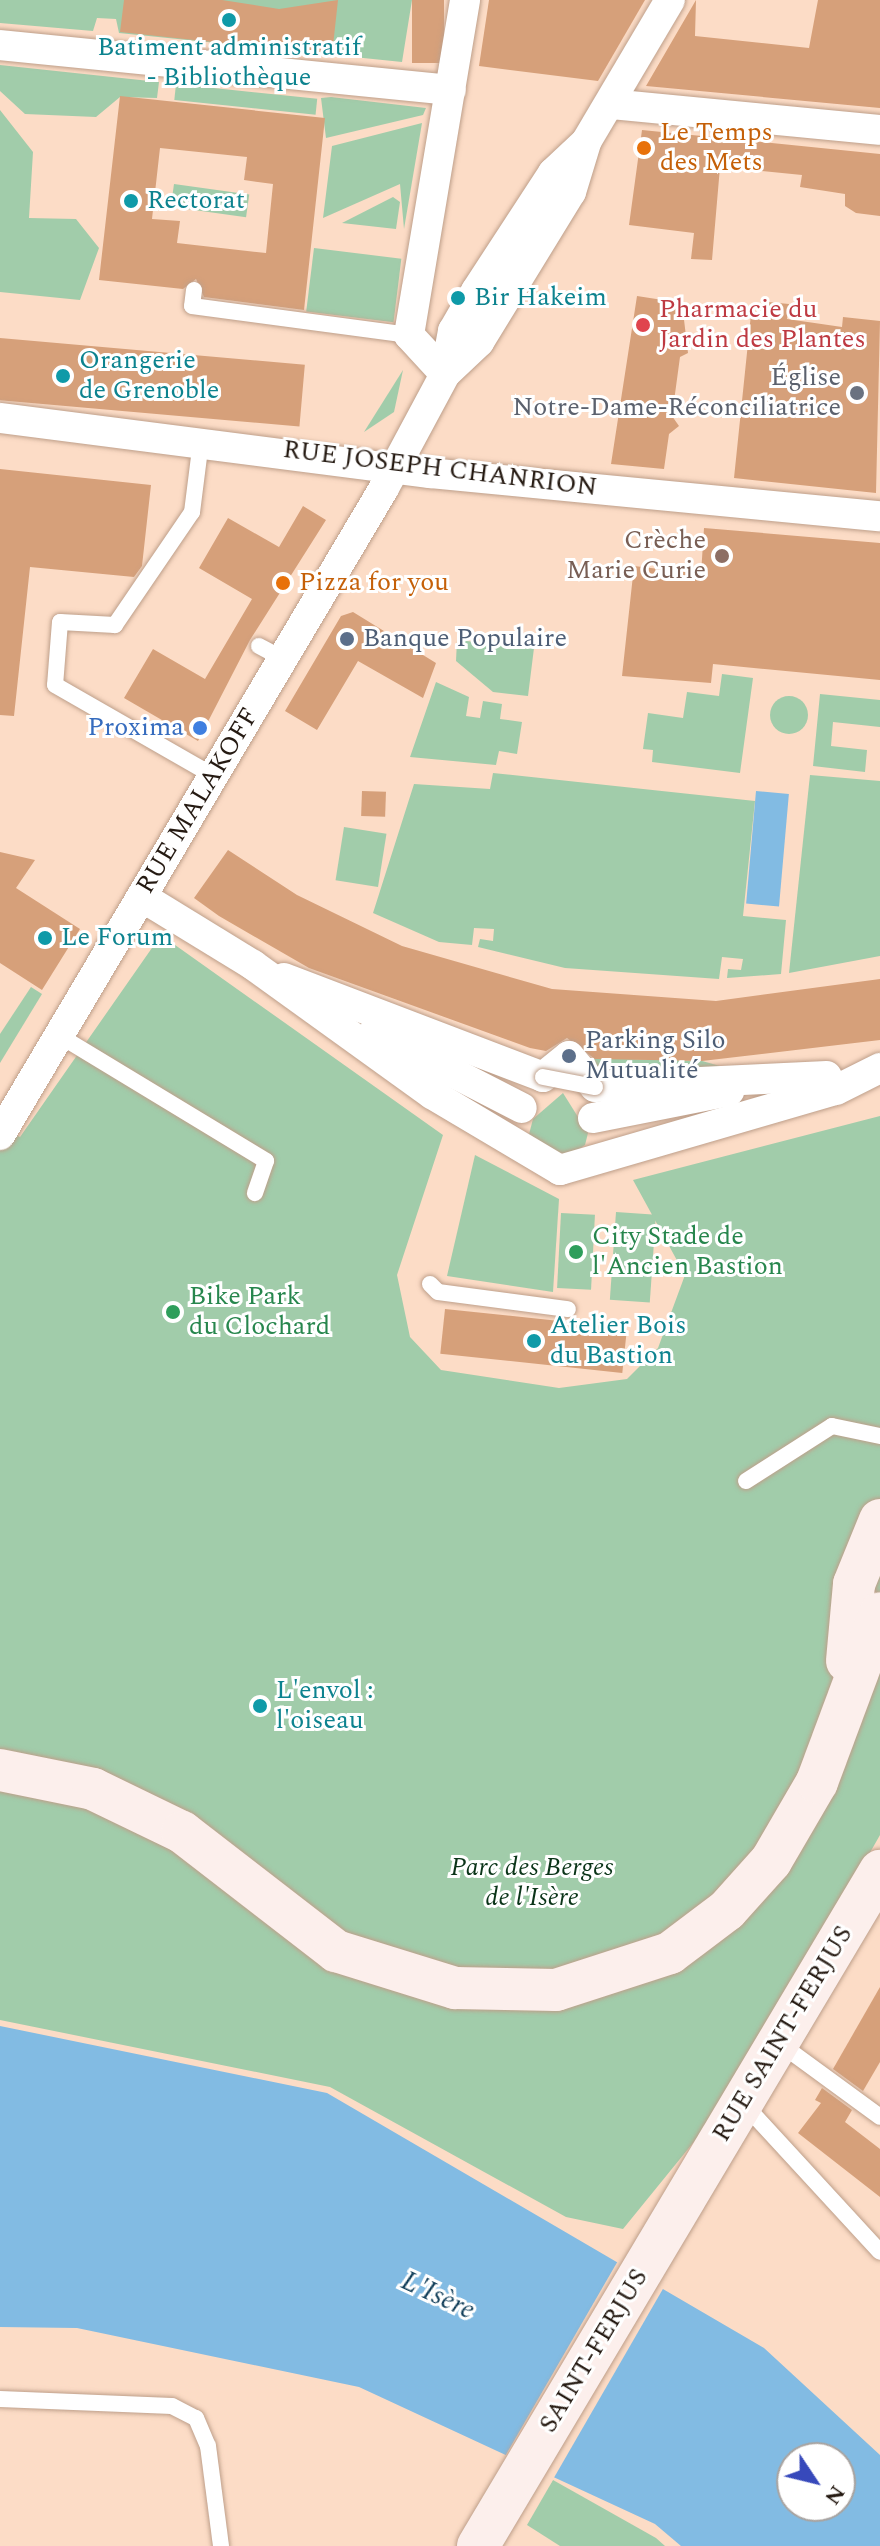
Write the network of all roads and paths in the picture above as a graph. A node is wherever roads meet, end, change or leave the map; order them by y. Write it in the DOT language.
graph roads {
  1 [pos="465,0"];
  2 [pos="670,0"];
  3 [pos="0,45"];
  4 [pos="451,90"];
  5 [pos="611,104"];
  6 [pos="880,130"];
  7 [pos="194,290"];
  8 [pos="409,335"];
  9 [pos="445,374"];
  10 [pos="0,418"];
  11 [pos="201,441"];
  12 [pos="395,467"];
  13 [pos="880,516"];
  14 [pos="214,776"];
  15 [pos="142,897"];
  16 [pos="253,965"];
  17 [pos="281,977"];
  18 [pos="60,1036"];
  19 [pos="569,1056"];
  20 [pos="880,1067"];
  21 [pos="543,1077"];
  22 [pos="795,1081"];
  23 [pos="595,1087"];
  24 [pos="522,1108"];
  25 [pos="593,1118"];
  26 [pos="0,1135"];
  27 [pos="517,1149"];
  28 [pos="590,1160"];
  29 [pos="255,1193"];
  30 [pos="430,1284"];
  31 [pos="568,1309"];
  32 [pos="880,1436"];
  33 [pos="746,1481"];
  34 [pos="880,1520"];
  35 [pos="880,1613"];
  36 [pos="846,1690"];
  37 [pos="2,1771"];
  38 [pos="880,1871"];
  39 [pos="777,2043"];
  40 [pos="742,2102"];
  41 [pos="880,2117"];
  42 [pos="710,2156"];
  43 [pos="880,2252"];
  44 [pos="0,2399"];
  45 [pos="221,2546"];
  46 [pos="478,2546"];
  1 -- 4 [label="street"];
  2 -- 5 [label="street, RUE MALAKOFF"];
  3 -- 4 [label="street"];
  4 -- 8 [label="street"];
  5 -- 6 [label="street"];
  5 -- 9 [label="street, RUE MALAKOFF"];
  7 -- 8 [label="lane"];
  8 -- 9 [label="street"];
  9 -- 12 [label="street, RUE MALAKOFF"];
  10 -- 11 [label="street, RUE JOSEPH CHANRION"];
  11 -- 12 [label="street, RUE JOSEPH CHANRION"];
  11 -- 14 [label="lane"];
  12 -- 13 [label="street, RUE JOSEPH CHANRION"];
  12 -- 14 [label="street, RUE MALAKOFF"];
  14 -- 15 [label="street, RUE MALAKOFF"];
  15 -- 16 [label="street"];
  15 -- 18 [label="street, RUE MALAKOFF"];
  16 -- 17 [label="street"];
  16 -- 27 [label="street"];
  17 -- 21 [label="street"];
  17 -- 24 [label="street"];
  18 -- 26 [label="street, RUE MALAKOFF"];
  18 -- 29 [label="lane"];
  19 -- 21 [label="street"];
  19 -- 23 [label="street"];
  19 -- 24 [label="street"];
  19 -- 25 [label="street"];
  20 -- 22 [label="street"];
  20 -- 28 [label="street"];
  21 -- 23 [label="lane, bridge"];
  22 -- 23 [label="street"];
  22 -- 25 [label="street"];
  24 -- 27 [label="street"];
  25 -- 28 [label="street"];
  27 -- 28 [label="street"];
  30 -- 31 [label="lane"];
  32 -- 33 [label="lane"];
  34 -- 36 [label="main road"];
  35 -- 36 [label="main road"];
  36 -- 37 [label="main road"];
  38 -- 39 [label="main road, RUE SAINT-FERJUS"];
  39 -- 40 [label="main road, RUE SAINT-FERJUS"];
  39 -- 41 [label="lane"];
  40 -- 42 [label="main road, RUE SAINT-FERJUS"];
  40 -- 43 [label="lane"];
  42 -- 46 [label="main road, SAINT-FERJUS"];
  44 -- 45 [label="lane"];
}
